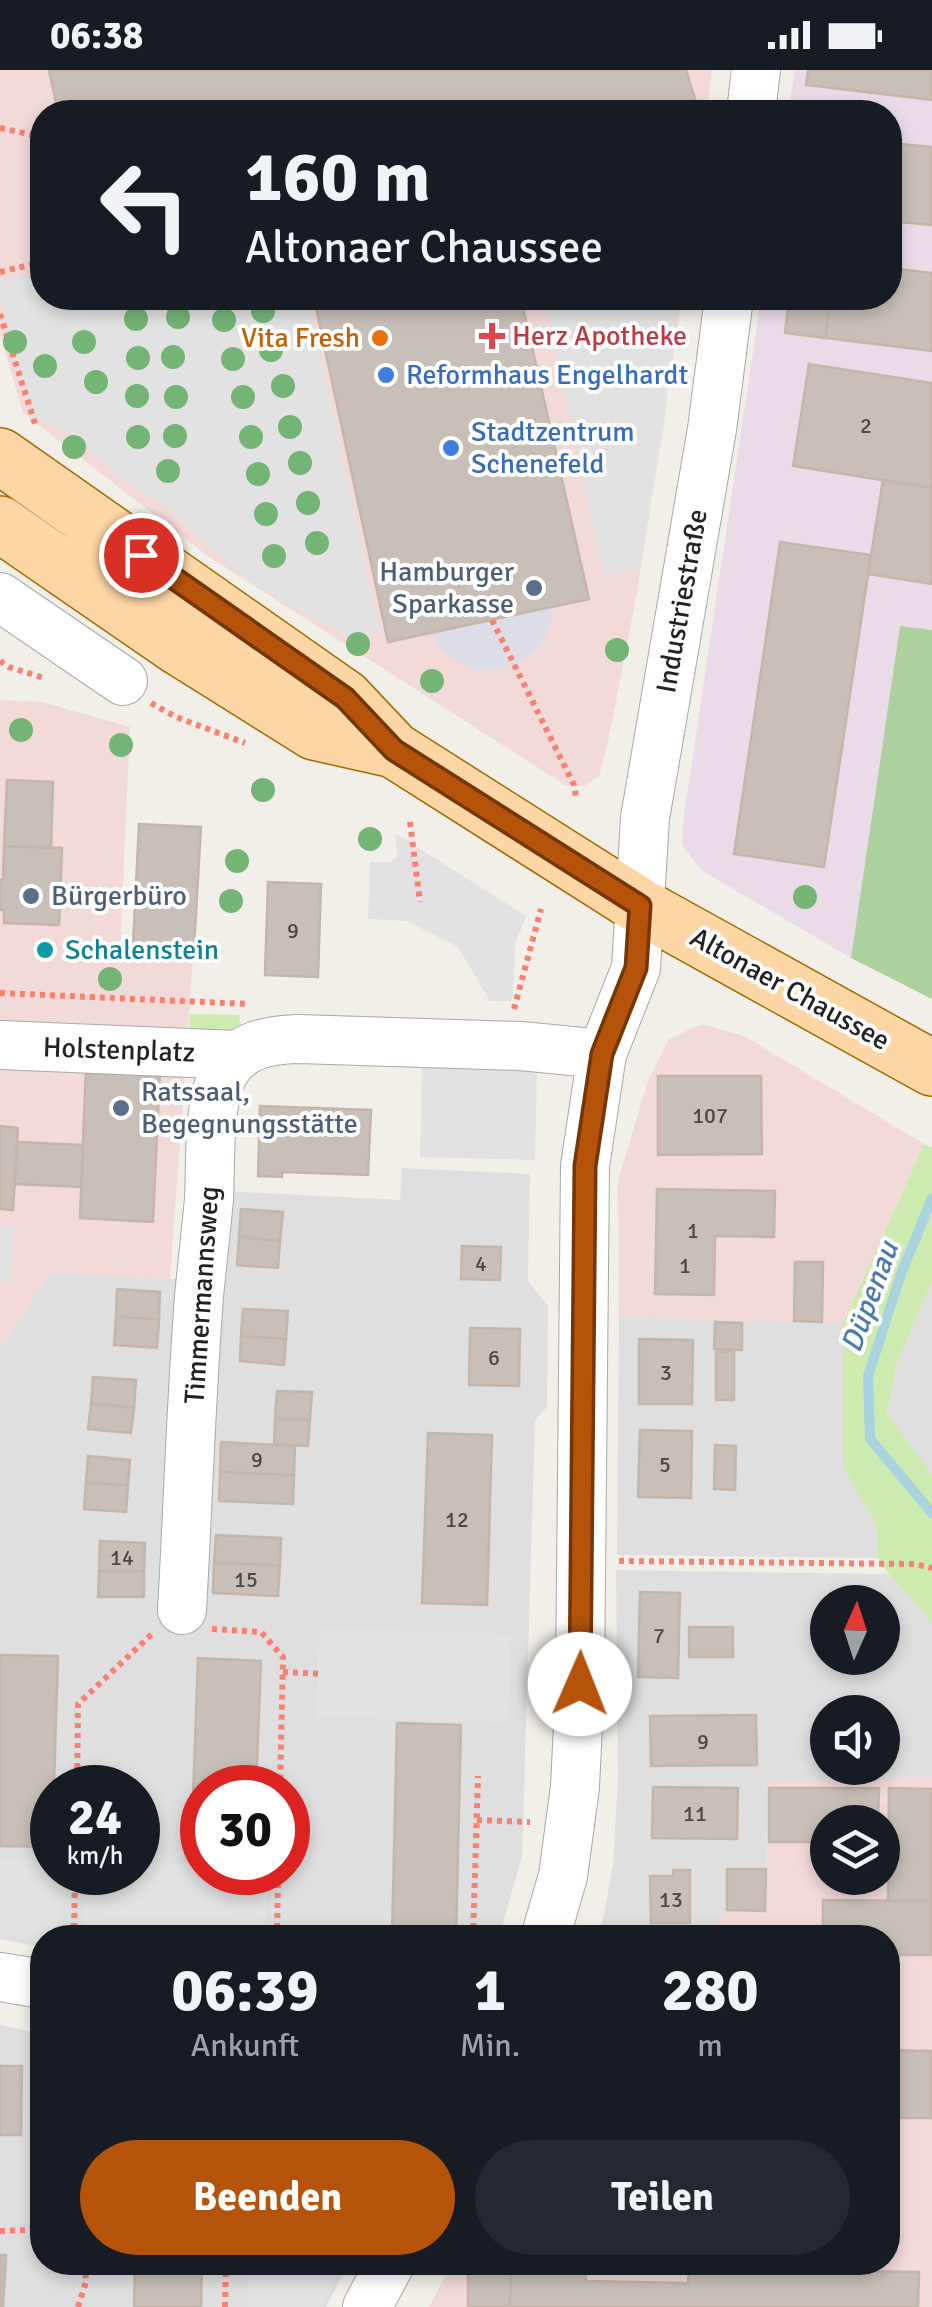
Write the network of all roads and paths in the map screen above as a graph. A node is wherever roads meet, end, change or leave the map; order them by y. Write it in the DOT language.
graph roads {
  1 [pos="756,70"];
  2 [pos="752,100"];
  3 [pos="0,128"];
  4 [pos="30,134"];
  5 [pos="30,265"];
  6 [pos="0,272"];
  7 [pos="727,310"];
  8 [pos="0,314"];
  9 [pos="18,442"];
  10 [pos="0,524"];
  11 [pos="0,597"];
  12 [pos="492,620"];
  13 [pos="122,680"];
  14 [pos="247,743"];
  15 [pos="394,750"];
  16 [pos="576,797"];
  17 [pos="410,822"];
  18 [pos="420,902"];
  19 [pos="640,906"];
  20 [pos="541,909"];
  21 [pos="512,1014"];
  22 [pos="0,1045"];
  23 [pos="602,1054"];
  24 [pos="237,1055"];
  25 [pos="932,1068"];
  26 [pos="608,1562"];
  27 [pos="932,1568"];
  28 [pos="182,1619"];
  29 [pos="283,1672"];
  30 [pos="322,1674"];
  31 [pos="77,1765"];
  32 [pos="281,1765"];
  33 [pos="478,1776"];
  34 [pos="476,1820"];
  35 [pos="536,1822"];
  36 [pos="75,1895"];
  37 [pos="277,1895"];
  38 [pos="74,1925"];
  39 [pos="276,1925"];
  40 [pos="473,1925"];
  41 [pos="549,1925"];
  42 [pos="0,1977"];
  43 [pos="30,1982"];
  44 [pos="30,2229"];
  45 [pos="0,2231"];
  46 [pos="86,2275"];
  47 [pos="226,2275"];
  48 [pos="383,2275"];
  49 [pos="78,2307"];
  50 [pos="225,2307"];
  51 [pos="367,2307"];
  1 -- 2 [label="street"];
  3 -- 4 [label="path"];
  5 -- 6 [label="path"];
  7 -- 19 [label="street, Industriestraße"];
  8 -- 9 [label="path"];
  9 -- 15 [label="main road, Altonaer Chaussee"];
  10 -- 15 [label="main road, Altonaer Chaussee"];
  11 -- 13 [label="street"];
  12 -- 16 [label="path"];
  13 -- 14 [label="path"];
  15 -- 19 [label="main road, Altonaer Chaussee"];
  17 -- 18 [label="path"];
  19 -- 23 [label="street, Industriestraße"];
  19 -- 25 [label="main road, Altonaer Chaussee"];
  20 -- 21 [label="path"];
  22 -- 24 [label="street, Holstenplatz"];
  23 -- 24 [label="street"];
  23 -- 41 [label="street, Industriestraße"];
  24 -- 28 [label="street, Timmermannsweg"];
  26 -- 27 [label="path"];
  28 -- 29 [label="path"];
  28 -- 31 [label="path"];
  29 -- 30 [label="path"];
  29 -- 32 [label="path"];
  33 -- 34 [label="path"];
  34 -- 35 [label="path"];
  34 -- 40 [label="path"];
  36 -- 38 [label="path"];
  37 -- 39 [label="path"];
  42 -- 43 [label="street"];
  44 -- 45 [label="path"];
  46 -- 49 [label="path"];
  47 -- 50 [label="path"];
  48 -- 51 [label="street"];
}
